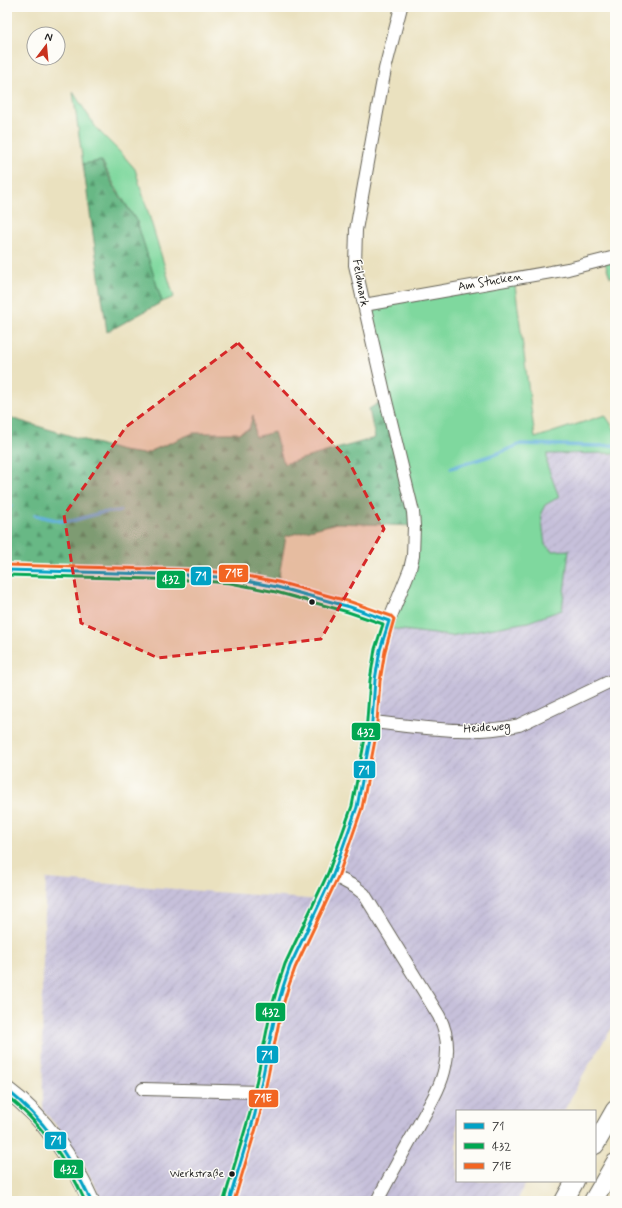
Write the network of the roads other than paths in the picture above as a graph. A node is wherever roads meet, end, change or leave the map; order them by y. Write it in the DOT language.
graph roads {
  1 [pos="401,7"];
  2 [pos="615,257"];
  3 [pos="364,305"];
  4 [pos="7,570"];
  5 [pos="390,621"];
  6 [pos="615,680"];
  7 [pos="372,722"];
  8 [pos="333,875"];
  9 [pos="143,1089"];
  10 [pos="7,1090"];
  11 [pos="260,1092"];
  12 [pos="615,1110"];
  13 [pos="596,1143"];
  14 [pos="615,1163"];
  15 [pos="574,1182"];
  16 [pos="91,1201"];
  17 [pos="229,1201"];
  18 [pos="376,1201"];
  19 [pos="564,1201"];
  20 [pos="594,1201"];
  1 -- 3 [label="street, Feldmark"];
  2 -- 3 [label="street, Am Stucken"];
  3 -- 5 [label="street, Feldmark"];
  4 -- 5 [label="street"];
  5 -- 7 [label="street, Feldmark"];
  6 -- 7 [label="street, Heideweg"];
  7 -- 8 [label="street, Feldmark"];
  8 -- 11 [label="street, Feldmark"];
  8 -- 18 [label="street"];
  9 -- 11 [label="street"];
  10 -- 16 [label="main road"];
  11 -- 17 [label="street, Feldmark"];
  12 -- 13 [label="highway"];
  14 -- 20 [label="highway"];
  15 -- 19 [label="highway"];
}
